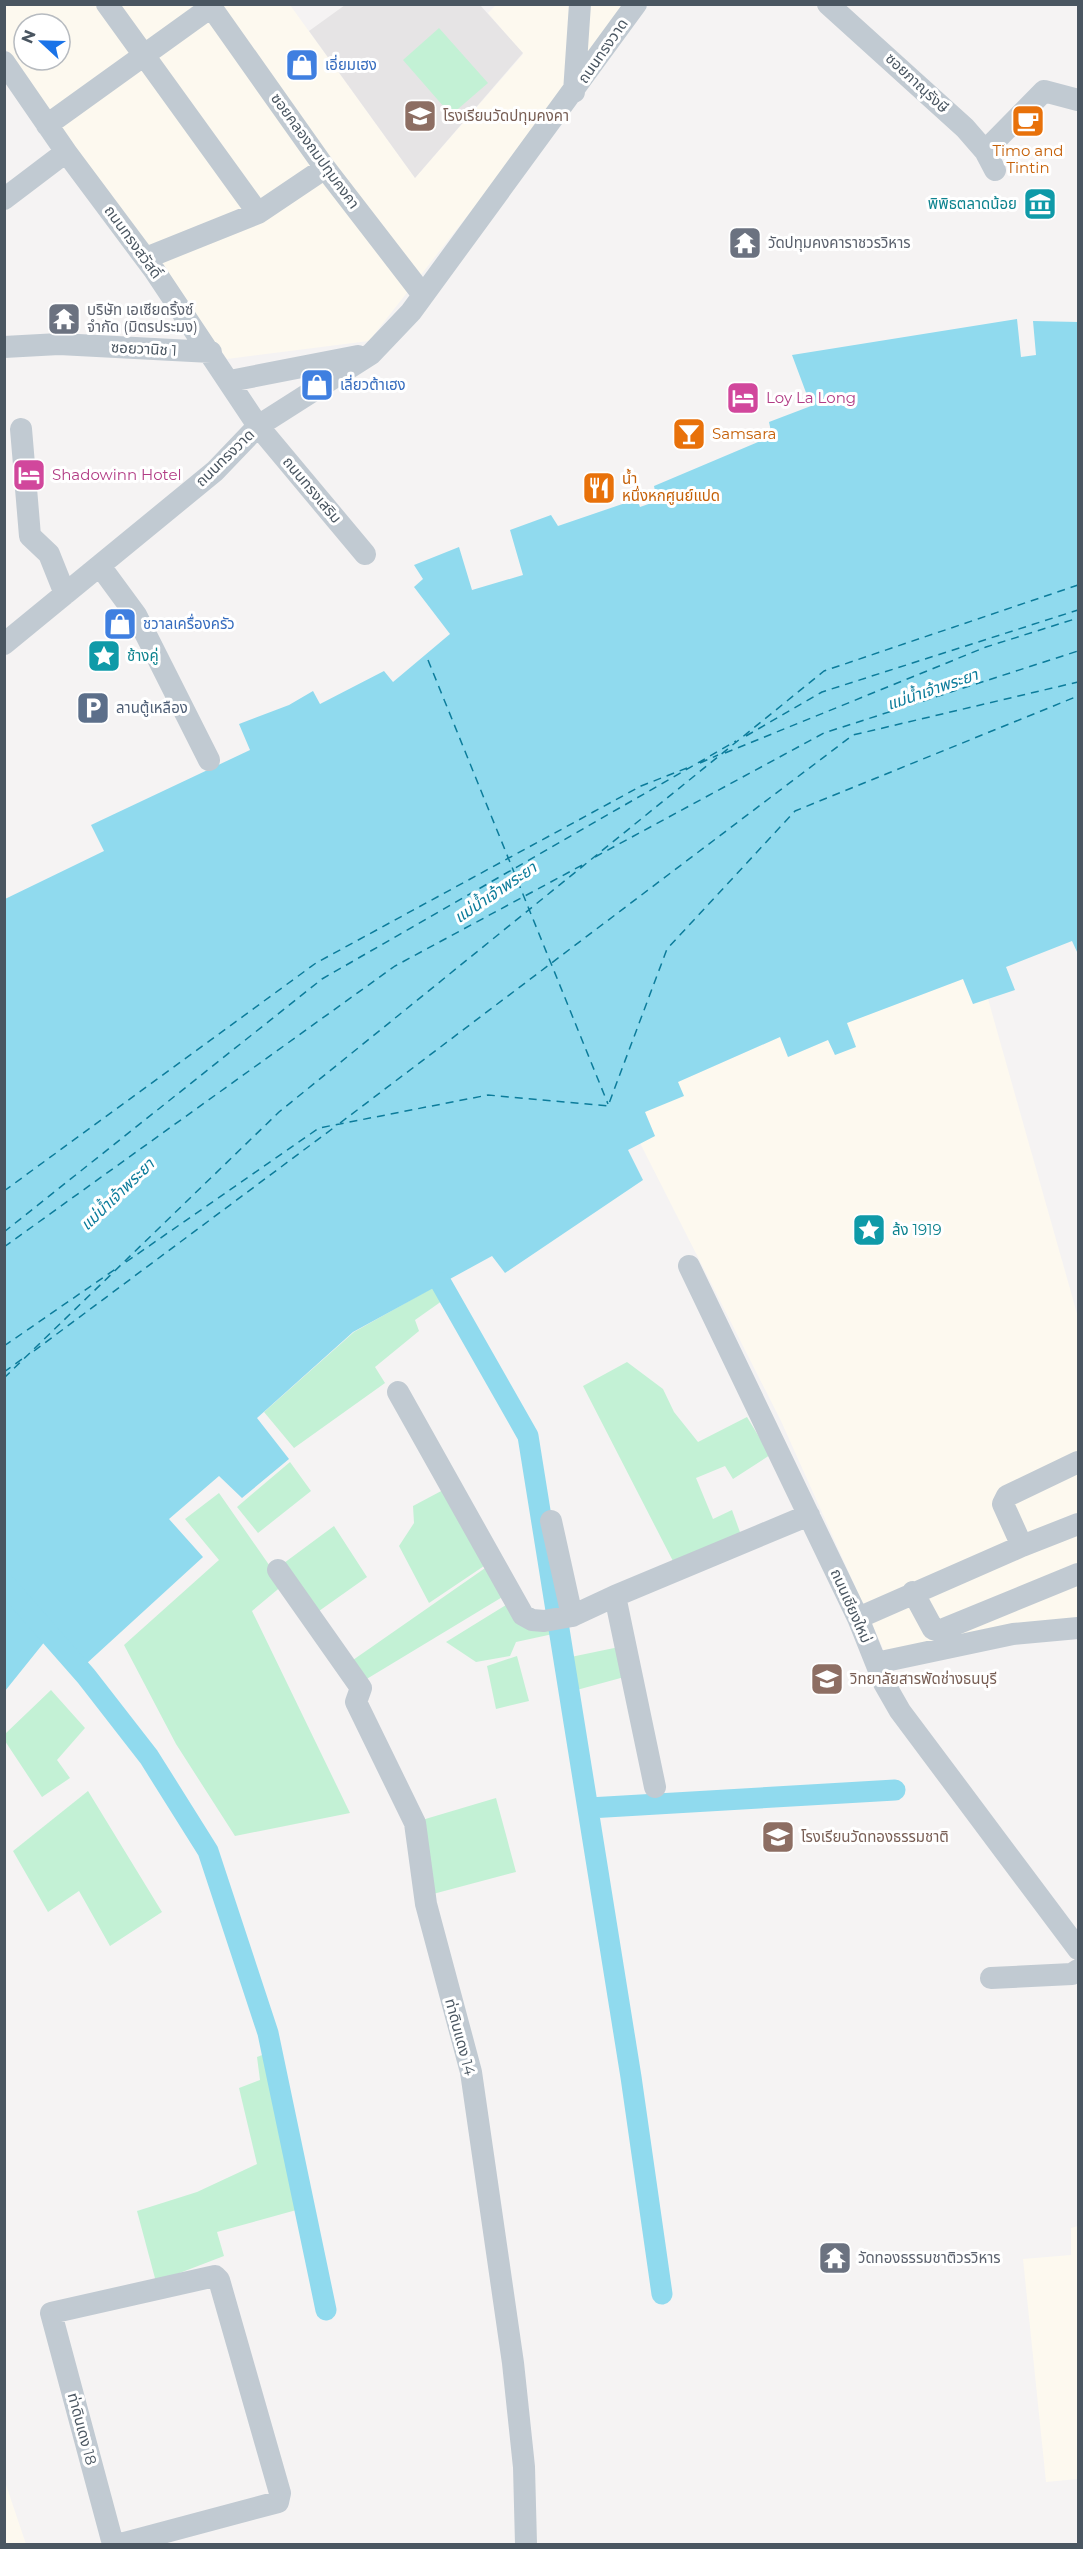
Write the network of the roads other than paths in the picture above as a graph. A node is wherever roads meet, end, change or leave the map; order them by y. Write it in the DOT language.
graph roads {
  1 [pos="107,4"];
  2 [pos="580,4"];
  3 [pos="636,4"];
  4 [pos="833,5"];
  5 [pos="210,6"];
  6 [pos="144,56"];
  7 [pos="4,62"];
  8 [pos="574,92"];
  9 [pos="1078,100"];
  10 [pos="47,125"];
  11 [pos="66,152"];
  12 [pos="325,168"];
  13 [pos="4,199"];
  14 [pos="258,213"];
  15 [pos="146,258"];
  16 [pos="423,295"];
  17 [pos="4,347"];
  18 [pos="211,352"];
  19 [pos="371,354"];
  20 [pos="230,381"];
  21 [pos="258,426"];
  22 [pos="21,429"];
  23 [pos="365,554"];
  24 [pos="100,566"];
  25 [pos="65,594"];
  26 [pos="4,644"];
  27 [pos="209,760"];
  28 [pos="689,1266"];
  29 [pos="398,1392"];
  30 [pos="1078,1462"];
  31 [pos="809,1515"];
  32 [pos="551,1521"];
  33 [pos="1078,1524"];
  34 [pos="1022,1546"];
  35 [pos="278,1570"];
  36 [pos="1078,1575"];
  37 [pos="913,1592"];
  38 [pos="615,1596"];
  39 [pos="573,1616"];
  40 [pos="858,1618"];
  41 [pos="1078,1628"];
  42 [pos="876,1663"];
  43 [pos="655,1787"];
  44 [pos="1078,1949"];
  45 [pos="1078,1970"];
  46 [pos="991,1978"];
  47 [pos="113,2544"];
  48 [pos="122,2544"];
  49 [pos="526,2544"];
  1 -- 6 [label="street"];
  2 -- 8 [label="street"];
  3 -- 8 [label="street, ถนนทรงวาด"];
  4 -- 9 [label="street, ซอยภาณุรังษี"];
  5 -- 6 [label="street"];
  5 -- 12 [label="street, ซอยคลองถมปทุมคงคา"];
  6 -- 10 [label="street"];
  6 -- 14 [label="street"];
  7 -- 10 [label="street, ถนนทรงสวัสดิ์"];
  8 -- 16 [label="street, ถนนทรงวาด"];
  10 -- 11 [label="street, ถนนทรงสวัสดิ์"];
  11 -- 13 [label="street"];
  11 -- 15 [label="street, ถนนทรงสวัสดิ์"];
  12 -- 14 [label="street"];
  12 -- 16 [label="street, ซอยคลองถมปทุมคงคา"];
  14 -- 15 [label="street"];
  15 -- 18 [label="street, ถนนทรงสวัสดิ์"];
  16 -- 19 [label="street, ถนนทรงวาด"];
  17 -- 18 [label="street, ซอยวานิช 1"];
  18 -- 20 [label="street, ถนนทรงสวัสดิ์"];
  19 -- 20 [label="street"];
  19 -- 21 [label="street, ถนนทรงวาด"];
  20 -- 21 [label="street, ถนนทรงสวัสดิ์"];
  21 -- 23 [label="street, ถนนทรงเสริม"];
  21 -- 24 [label="street, ถนนทรงวาด"];
  22 -- 25 [label="street"];
  24 -- 25 [label="street, ถนนทรงวาด"];
  24 -- 27 [label="street"];
  25 -- 26 [label="street, ถนนทรงวาด"];
  28 -- 31 [label="street, ถนนเชียงใหม่"];
  29 -- 39 [label="street"];
  30 -- 34 [label="street"];
  31 -- 38 [label="street"];
  31 -- 40 [label="street, ถนนเชียงใหม่"];
  32 -- 39 [label="street"];
  33 -- 34 [label="street"];
  34 -- 37 [label="street"];
  35 -- 49 [label="street, ท่าดินแดง 14"];
  36 -- 37 [label="street"];
  37 -- 40 [label="street"];
  38 -- 39 [label="street"];
  38 -- 43 [label="street"];
  40 -- 42 [label="street, ถนนเชียงใหม่"];
  41 -- 42 [label="street"];
  42 -- 44 [label="street, ถนนเชียงใหม่"];
  45 -- 46 [label="street"];
  47 -- 48 [label="street, ท่าดินเดง 18"];
}
